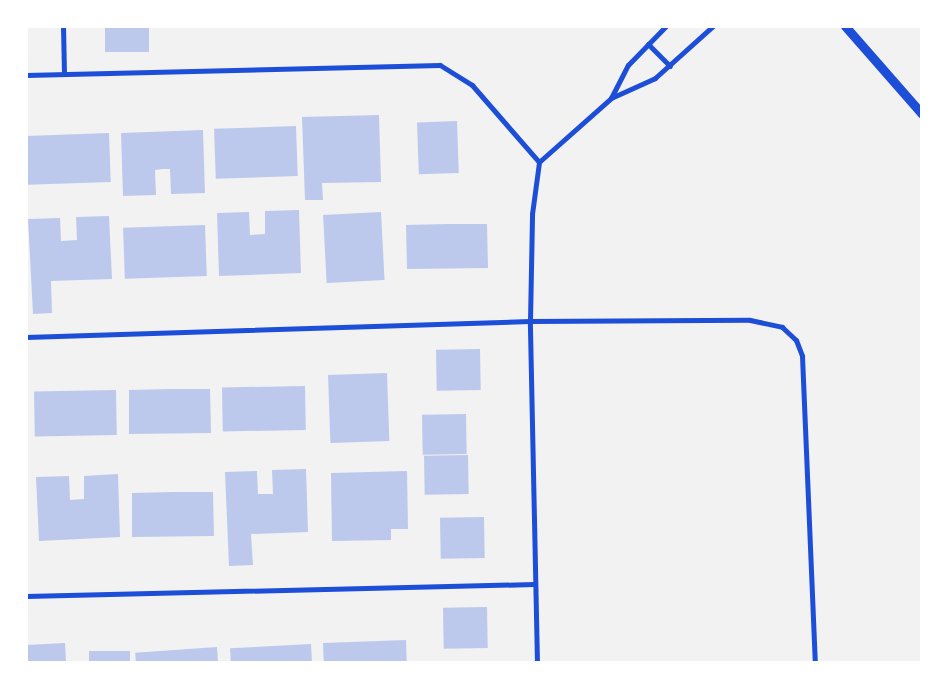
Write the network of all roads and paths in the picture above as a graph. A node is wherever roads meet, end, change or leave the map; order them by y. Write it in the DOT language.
graph roads {
  1 [pos="63,26"];
  2 [pos="666,26"];
  3 [pos="713,26"];
  4 [pos="845,26"];
  5 [pos="648,44"];
  6 [pos="670,66"];
  7 [pos="64,74"];
  8 [pos="26,75"];
  9 [pos="611,98"];
  10 [pos="922,114"];
  11 [pos="539,162"];
  12 [pos="530,321"];
  13 [pos="26,337"];
  14 [pos="534,584"];
  15 [pos="26,596"];
  16 [pos="537,663"];
  17 [pos="815,663"];
  1 -- 7 [label="street"];
  2 -- 5 [label="street"];
  3 -- 6 [label="street"];
  4 -- 10 [label="street"];
  5 -- 6 [label="street"];
  5 -- 9 [label="street"];
  6 -- 9 [label="street"];
  7 -- 8 [label="street"];
  7 -- 11 [label="street"];
  9 -- 11 [label="street"];
  11 -- 12 [label="street"];
  12 -- 13 [label="street"];
  12 -- 14 [label="street"];
  12 -- 17 [label="street"];
  14 -- 15 [label="street"];
  14 -- 16 [label="street"];
}
